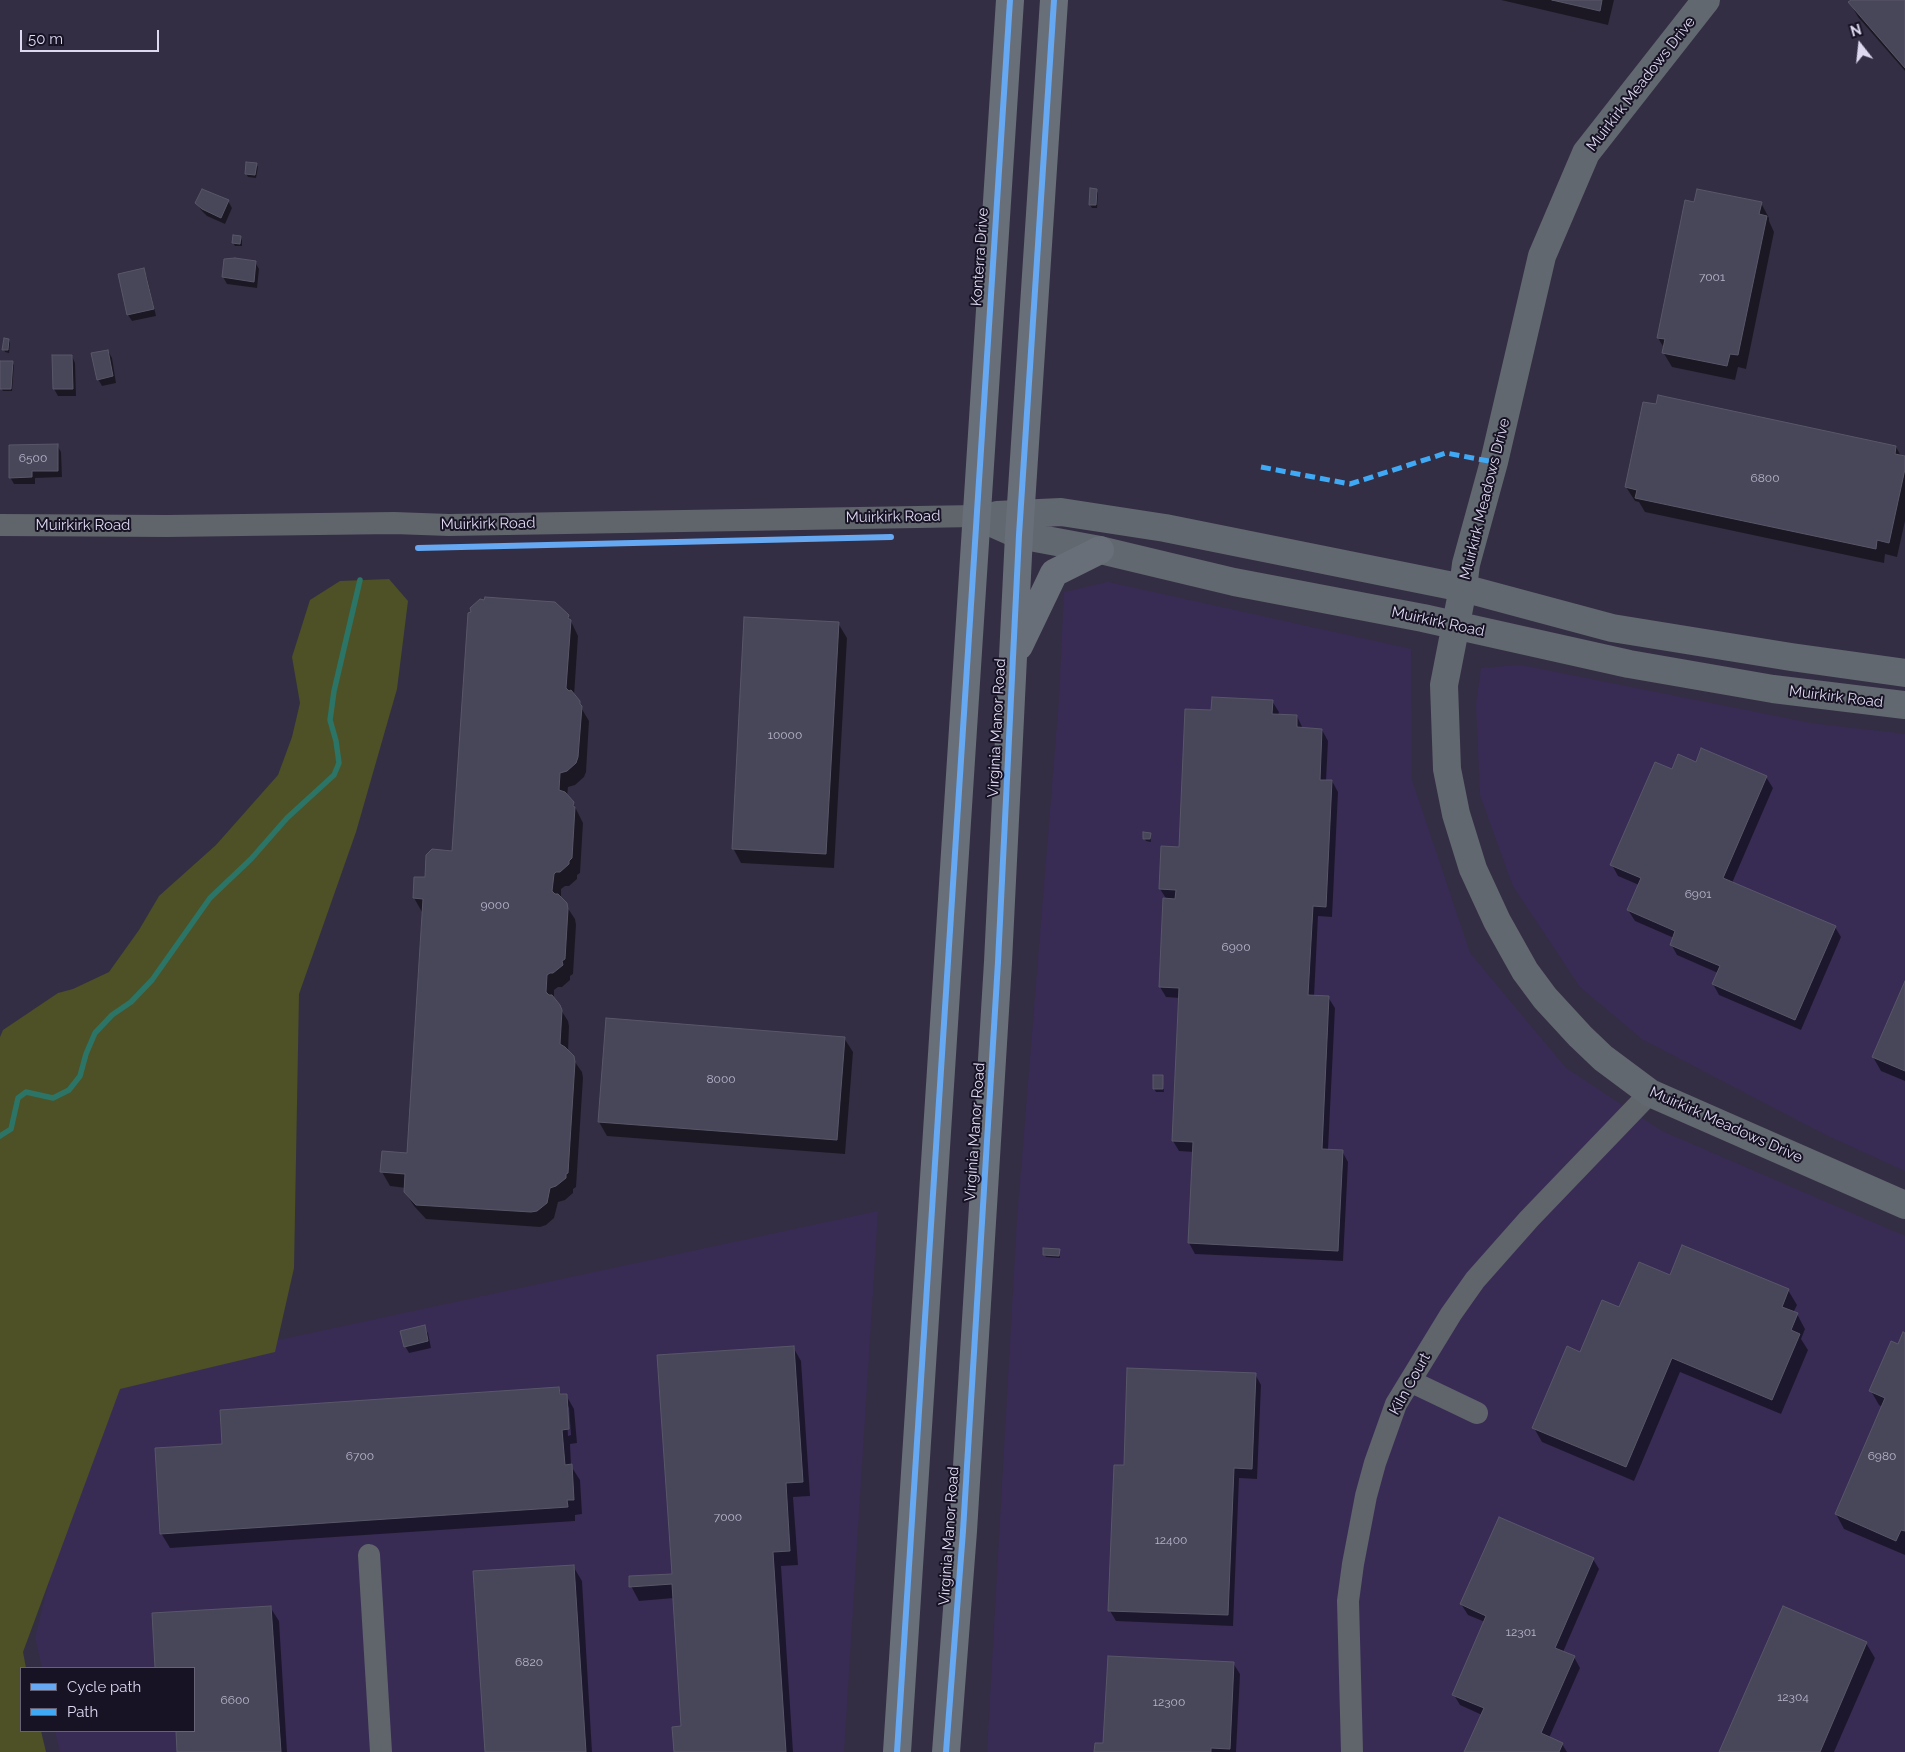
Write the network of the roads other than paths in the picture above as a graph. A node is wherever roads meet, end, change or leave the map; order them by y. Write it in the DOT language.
graph roads {
  1 [pos="1010,0"];
  2 [pos="1054,0"];
  3 [pos="1706,0"];
  4 [pos="976,516"];
  5 [pos="1020,524"];
  6 [pos="0,525"];
  7 [pos="1100,550"];
  8 [pos="1463,588"];
  9 [pos="1456,626"];
  10 [pos="1013,658"];
  11 [pos="1905,673"];
  12 [pos="1905,705"];
  13 [pos="1650,1093"];
  14 [pos="1905,1204"];
  15 [pos="1410,1381"];
  16 [pos="1478,1413"];
  17 [pos="369,1555"];
  18 [pos="382,1752"];
  19 [pos="897,1752"];
  20 [pos="946,1752"];
  21 [pos="1352,1752"];
  1 -- 4 [label="main road, Konterra Drive"];
  2 -- 5 [label="main road"];
  3 -- 8 [label="main road, Muirkirk Meadows Drive"];
  4 -- 5 [label="main road, Muirkirk Road"];
  4 -- 6 [label="street, Muirkirk Road"];
  4 -- 19 [label="main road"];
  5 -- 7 [label="main road, Muirkirk Road"];
  5 -- 8 [label="main road, Muirkirk Road"];
  5 -- 10 [label="main road, Virginia Manor Road"];
  7 -- 9 [label="main road, Muirkirk Road"];
  7 -- 10 [label="main road"];
  8 -- 9 [label="main road, Muirkirk Meadows Drive"];
  8 -- 11 [label="main road, Muirkirk Road"];
  9 -- 12 [label="main road, Muirkirk Road"];
  9 -- 13 [label="main road, Muirkirk Meadows Drive"];
  10 -- 20 [label="main road, Virginia Manor Road"];
  13 -- 14 [label="main road, Muirkirk Meadows Drive"];
  13 -- 15 [label="street, Kiln Court"];
  15 -- 16 [label="street"];
  15 -- 21 [label="street, Kiln Court"];
  17 -- 18 [label="street"];
}
